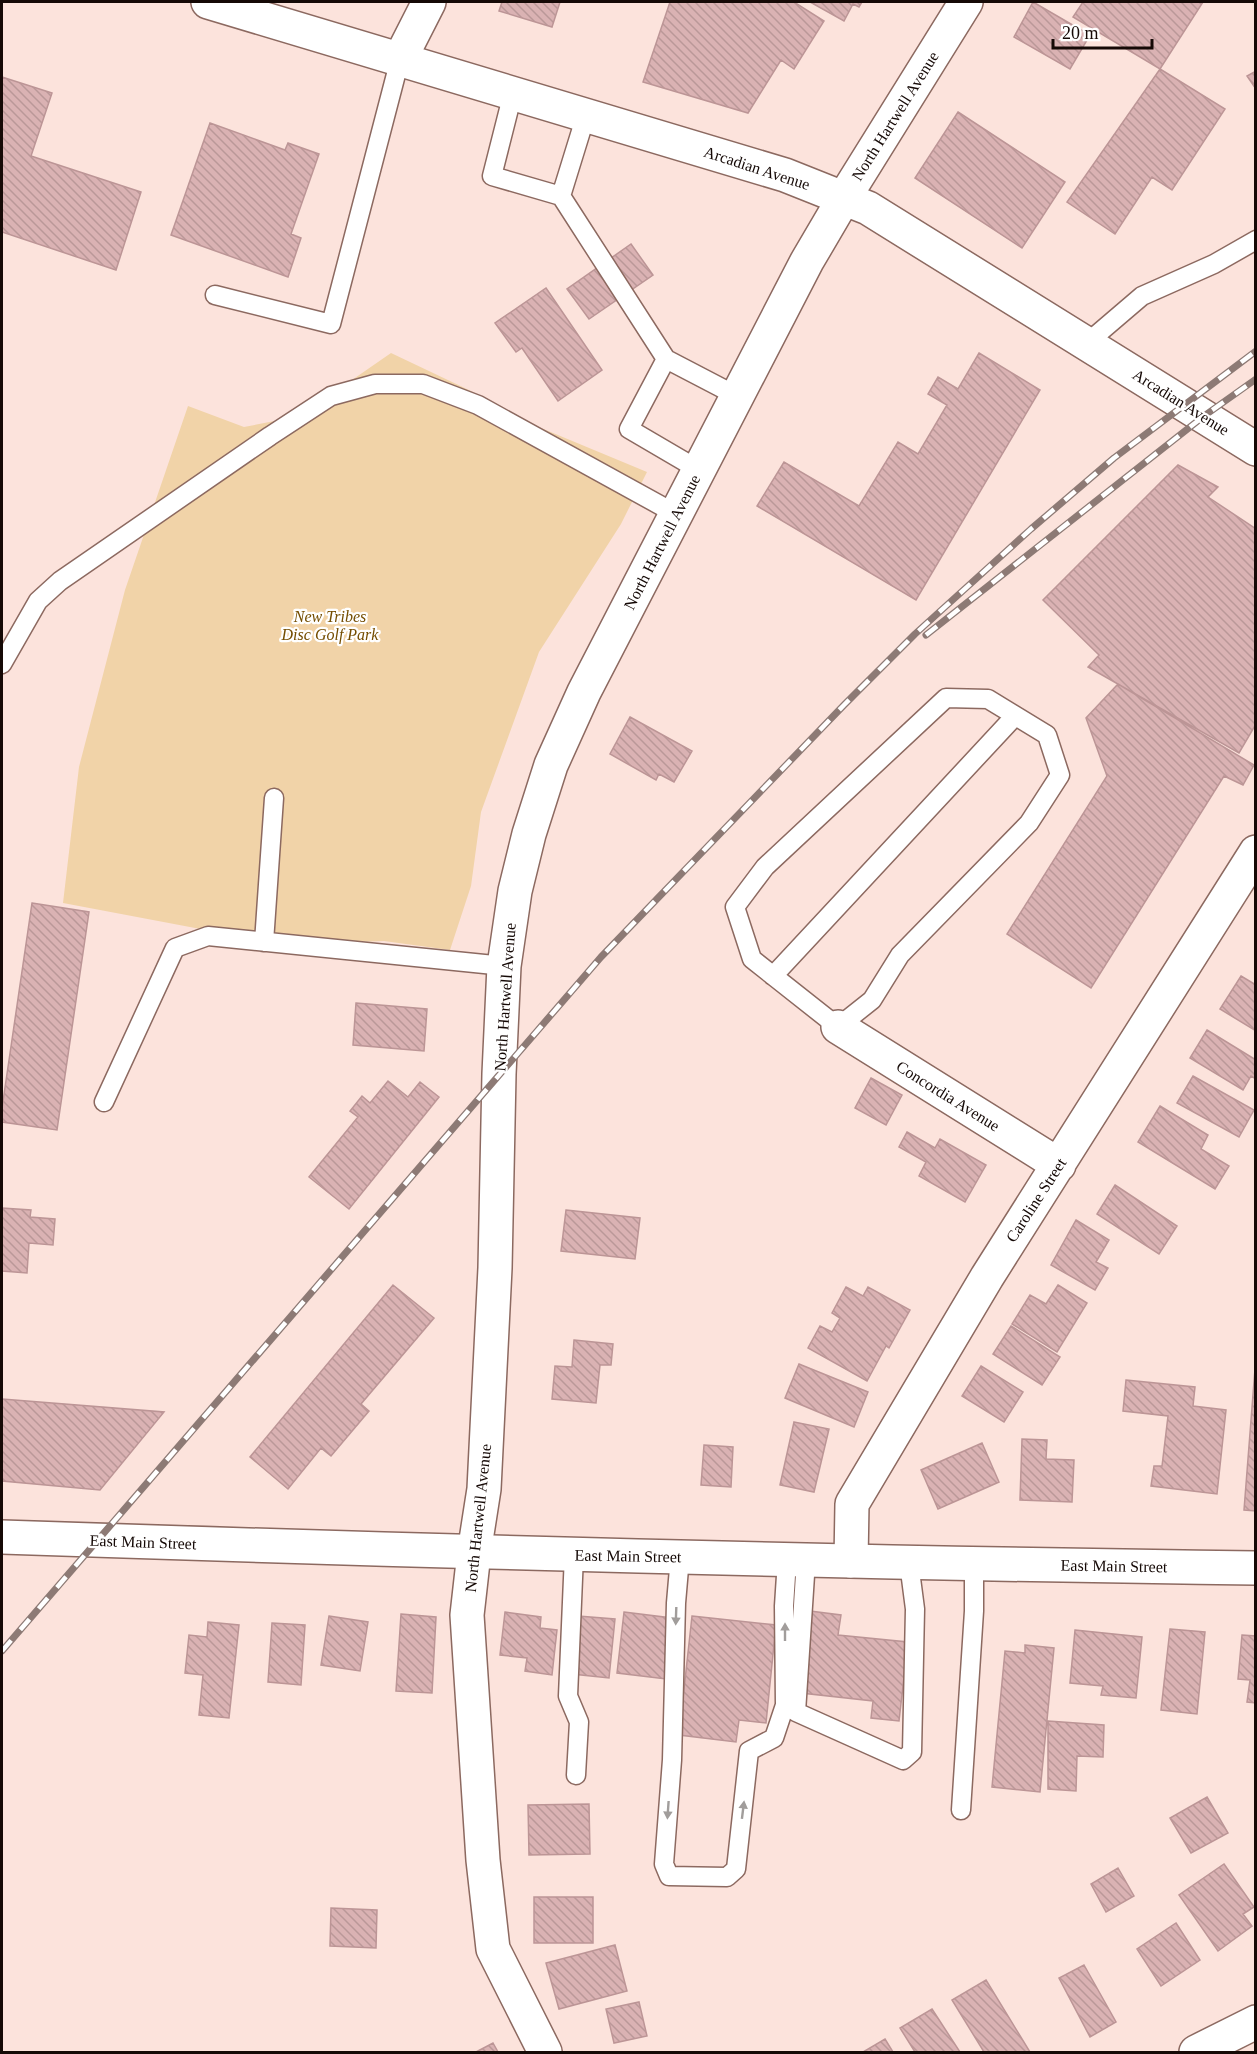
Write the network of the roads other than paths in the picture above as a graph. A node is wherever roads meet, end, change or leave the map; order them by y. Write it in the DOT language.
graph roads {
  1 [pos="208,2"];
  2 [pos="429,2"];
  3 [pos="966,2"];
  4 [pos="400,59"];
  5 [pos="513,93"];
  6 [pos="586,115"];
  7 [pos="561,196"];
  8 [pos="844,198"];
  9 [pos="1256,240"];
  10 [pos="215,295"];
  11 [pos="1087,343"];
  12 [pos="666,359"];
  13 [pos="737,396"];
  14 [pos="1256,449"];
  15 [pos="699,470"];
  16 [pos="676,514"];
  17 [pos="2,664"];
  18 [pos="1015,716"];
  19 [pos="274,798"];
  20 [pos="1256,852"];
  21 [pos="264,942"];
  22 [pos="504,966"];
  23 [pos="773,976"];
  24 [pos="838,1027"];
  25 [pos="104,1102"];
  26 [pos="1059,1165"];
  27 [pos="2,1537"];
  28 [pos="474,1553"];
  29 [pos="574,1555"];
  30 [pos="680,1557"];
  31 [pos="796,1560"];
  32 [pos="851,1561"];
  33 [pos="909,1563"];
  34 [pos="974,1564"];
  35 [pos="1256,1568"];
  36 [pos="576,1775"];
  37 [pos="961,1810"];
  38 [pos="1256,2022"];
  39 [pos="545,2052"];
  40 [pos="1196,2052"];
  1 -- 4 [label="street, Arcadian Avenue"];
  2 -- 4 [label="street"];
  3 -- 8 [label="street, North Hartwell Avenue"];
  4 -- 5 [label="street, Arcadian Avenue"];
  4 -- 10 [label="lane"];
  5 -- 6 [label="street, Arcadian Avenue"];
  5 -- 7 [label="lane"];
  6 -- 7 [label="lane"];
  6 -- 8 [label="street, Arcadian Avenue"];
  7 -- 12 [label="lane"];
  8 -- 11 [label="street, Arcadian Avenue"];
  8 -- 13 [label="street, North Hartwell Avenue"];
  9 -- 11 [label="lane"];
  11 -- 14 [label="street, Arcadian Avenue"];
  12 -- 13 [label="lane"];
  12 -- 15 [label="lane"];
  13 -- 15 [label="street, North Hartwell Avenue"];
  15 -- 16 [label="street, North Hartwell Avenue"];
  16 -- 17 [label="lane"];
  16 -- 22 [label="street, North Hartwell Avenue"];
  18 -- 23 [label="lane"];
  18 -- 23 [label="lane"];
  18 -- 24 [label="lane"];
  19 -- 21 [label="lane"];
  20 -- 26 [label="street, Caroline Street"];
  21 -- 22 [label="lane"];
  21 -- 25 [label="lane"];
  22 -- 28 [label="street, North Hartwell Avenue"];
  23 -- 24 [label="lane"];
  24 -- 26 [label="street, Concordia Avenue"];
  26 -- 32 [label="street, Caroline Street"];
  27 -- 28 [label="street, East Main Street"];
  28 -- 29 [label="street, East Main Street"];
  28 -- 39 [label="street, North Hartwell Avenue"];
  29 -- 30 [label="street, East Main Street"];
  29 -- 36 [label="lane"];
  30 -- 31 [label="street, East Main Street"];
  30 -- 31 [label="lane, one-way"];
  31 -- 32 [label="street, East Main Street"];
  31 -- 33 [label="lane"];
  32 -- 33 [label="street, East Main Street"];
  33 -- 34 [label="street, East Main Street"];
  34 -- 35 [label="street, East Main Street"];
  34 -- 37 [label="lane"];
  38 -- 40 [label="street"];
}
